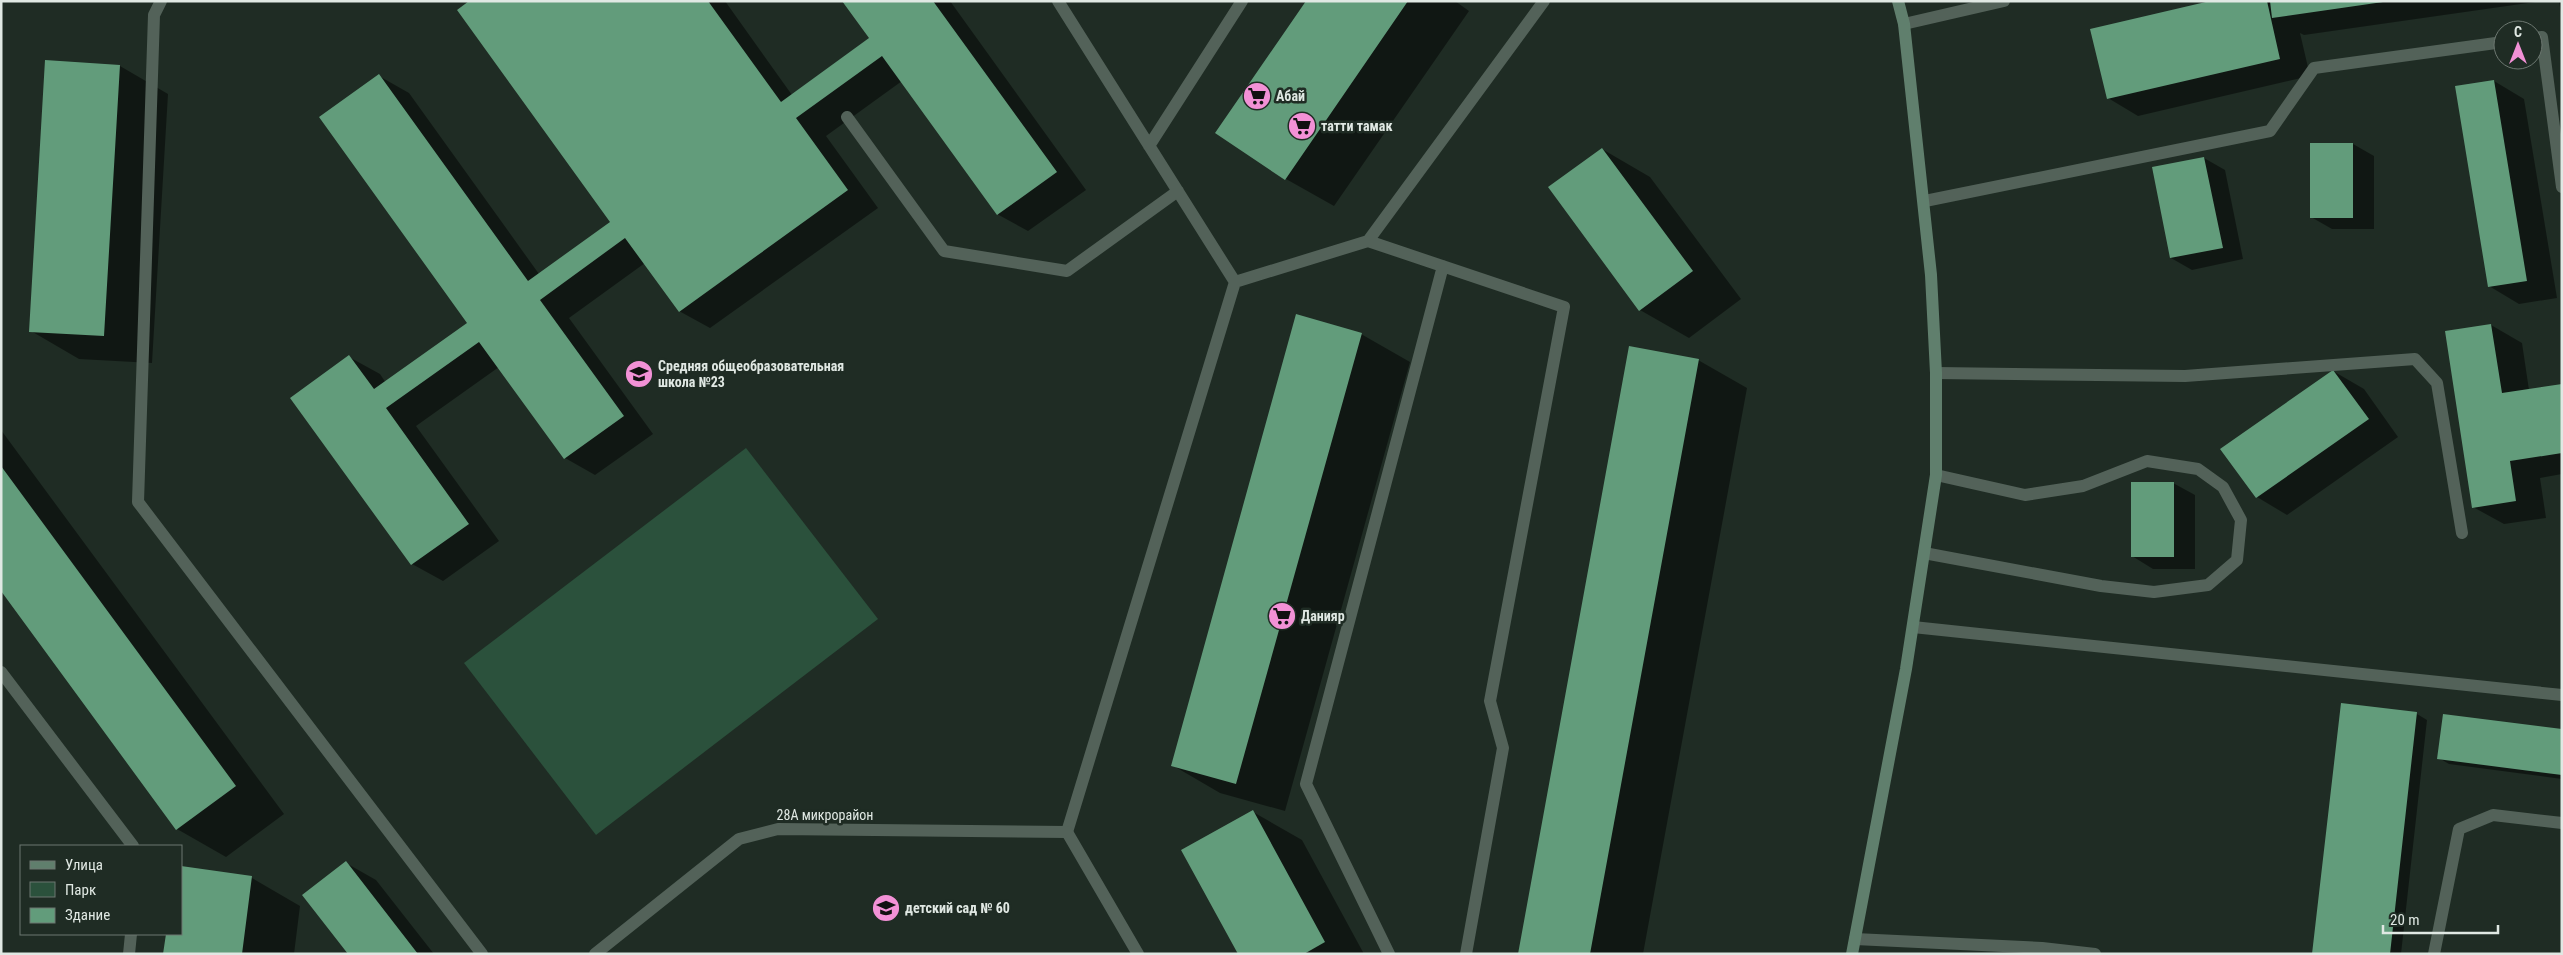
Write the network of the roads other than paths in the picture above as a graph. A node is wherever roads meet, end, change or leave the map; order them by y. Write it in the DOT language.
graph roads {
  1 [pos="161,1"];
  2 [pos="1058,1"];
  3 [pos="1242,1"];
  4 [pos="1544,1"];
  5 [pos="1898,1"];
  6 [pos="2004,1"];
  7 [pos="1904,24"];
  8 [pos="2493,43"];
  9 [pos="2543,44"];
  10 [pos="848,117"];
  11 [pos="1149,146"];
  12 [pos="2562,187"];
  13 [pos="1178,191"];
  14 [pos="1925,201"];
  15 [pos="1368,241"];
  16 [pos="1443,266"];
  17 [pos="1235,282"];
  18 [pos="1936,373"];
  19 [pos="1936,475"];
  20 [pos="2462,533"];
  21 [pos="1924,553"];
  22 [pos="1913,626"];
  23 [pos="1,672"];
  24 [pos="2562,695"];
  25 [pos="2562,823"];
  26 [pos="1067,832"];
  27 [pos="132,845"];
  28 [pos="131,935"];
  29 [pos="1855,939"];
  30 [pos="129,954"];
  31 [pos="482,954"];
  32 [pos="595,954"];
  33 [pos="1138,954"];
  34 [pos="1389,954"];
  35 [pos="1466,954"];
  36 [pos="1852,954"];
  37 [pos="2095,954"];
  38 [pos="2434,954"];
  1 -- 31 [label="street"];
  2 -- 11 [label="street"];
  3 -- 11 [label="street"];
  4 -- 15 [label="street"];
  5 -- 7 [label="main road"];
  6 -- 7 [label="street"];
  7 -- 14 [label="main road"];
  8 -- 14 [label="street"];
  9 -- 12 [label="street"];
  10 -- 13 [label="street"];
  11 -- 13 [label="street"];
  13 -- 17 [label="street"];
  14 -- 18 [label="main road"];
  15 -- 16 [label="street"];
  15 -- 17 [label="street"];
  16 -- 34 [label="street"];
  16 -- 35 [label="street"];
  17 -- 26 [label="street"];
  18 -- 19 [label="main road"];
  18 -- 20 [label="street"];
  19 -- 21 [label="main road"];
  19 -- 21 [label="street"];
  21 -- 22 [label="main road"];
  22 -- 24 [label="street"];
  22 -- 29 [label="main road"];
  23 -- 27 [label="street"];
  25 -- 38 [label="street"];
  26 -- 32 [label="street, 28А микрорайон"];
  26 -- 33 [label="street"];
  28 -- 30 [label="street"];
  29 -- 36 [label="main road"];
  29 -- 37 [label="street"];
}
